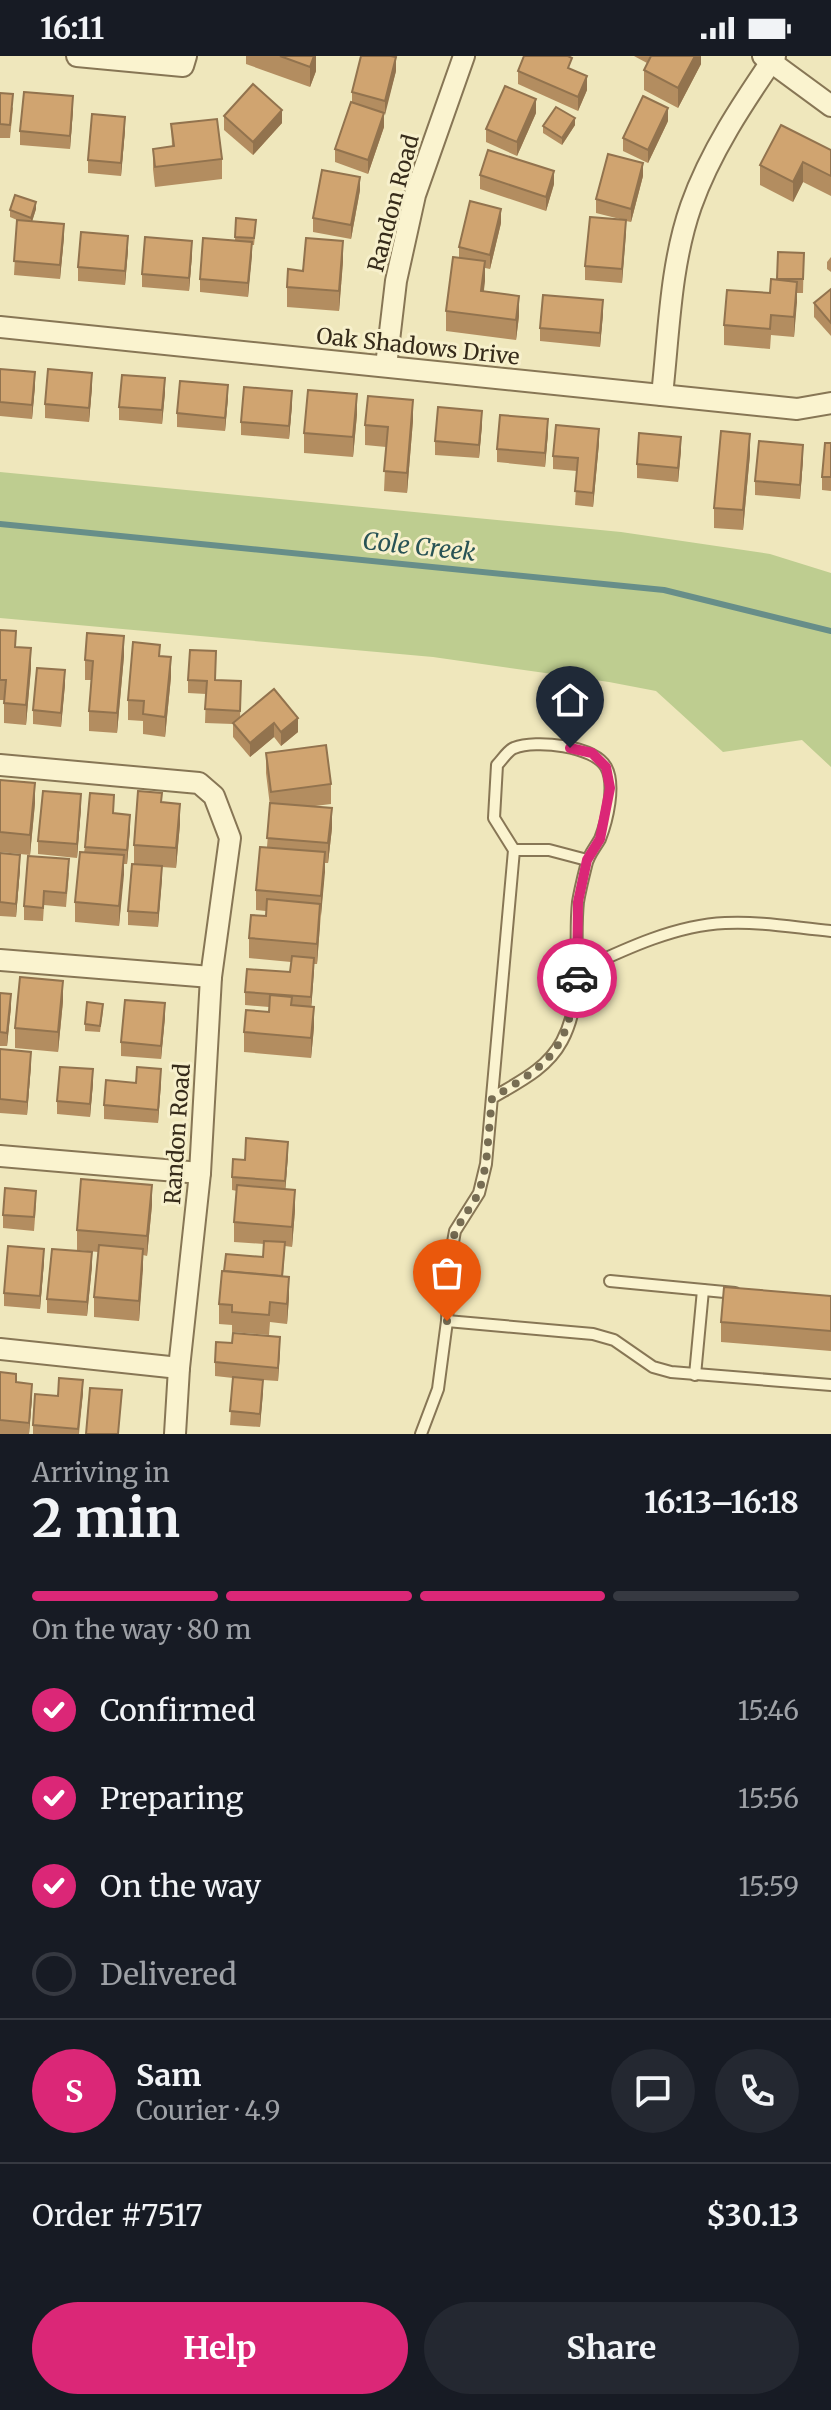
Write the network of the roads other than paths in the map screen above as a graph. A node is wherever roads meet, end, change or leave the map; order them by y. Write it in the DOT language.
graph roads {
  1 [pos="77,56"];
  2 [pos="186,56"];
  3 [pos="464,56"];
  4 [pos="770,58"];
  5 [pos="831,106"];
  6 [pos="0,327"];
  7 [pos="386,366"];
  8 [pos="662,395"];
  9 [pos="831,403"];
  10 [pos="0,765"];
  11 [pos="514,850"];
  12 [pos="587,860"];
  13 [pos="831,931"];
  14 [pos="0,960"];
  15 [pos="578,971"];
  16 [pos="211,977"];
  17 [pos="492,1098"];
  18 [pos="0,1156"];
  19 [pos="200,1173"];
  20 [pos="610,1281"];
  21 [pos="703,1290"];
  22 [pos="746,1294"];
  23 [pos="447,1321"];
  24 [pos="0,1349"];
  25 [pos="179,1368"];
  26 [pos="695,1375"];
  27 [pos="831,1385"];
  28 [pos="175,1434"];
  29 [pos="421,1434"];
  1 -- 2 [label="street"];
  3 -- 7 [label="street, Randon Road"];
  4 -- 5 [label="street"];
  4 -- 8 [label="street"];
  6 -- 7 [label="street, Oak Shadows Drive"];
  7 -- 8 [label="street, Oak Shadows Drive"];
  8 -- 9 [label="street, Oak Shadows Drive"];
  10 -- 16 [label="street, Randon Road"];
  11 -- 12 [label="lane"];
  11 -- 12 [label="lane"];
  11 -- 17 [label="lane"];
  12 -- 15 [label="lane"];
  13 -- 15 [label="lane"];
  14 -- 16 [label="street"];
  15 -- 17 [label="lane"];
  16 -- 19 [label="street, Randon Road"];
  17 -- 23 [label="lane"];
  18 -- 19 [label="street"];
  19 -- 25 [label="street, Randon Road"];
  20 -- 21 [label="lane"];
  21 -- 22 [label="lane"];
  21 -- 26 [label="lane"];
  23 -- 26 [label="lane"];
  23 -- 29 [label="lane"];
  24 -- 25 [label="street"];
  25 -- 28 [label="street, Randon Road"];
  26 -- 27 [label="lane"];
}
